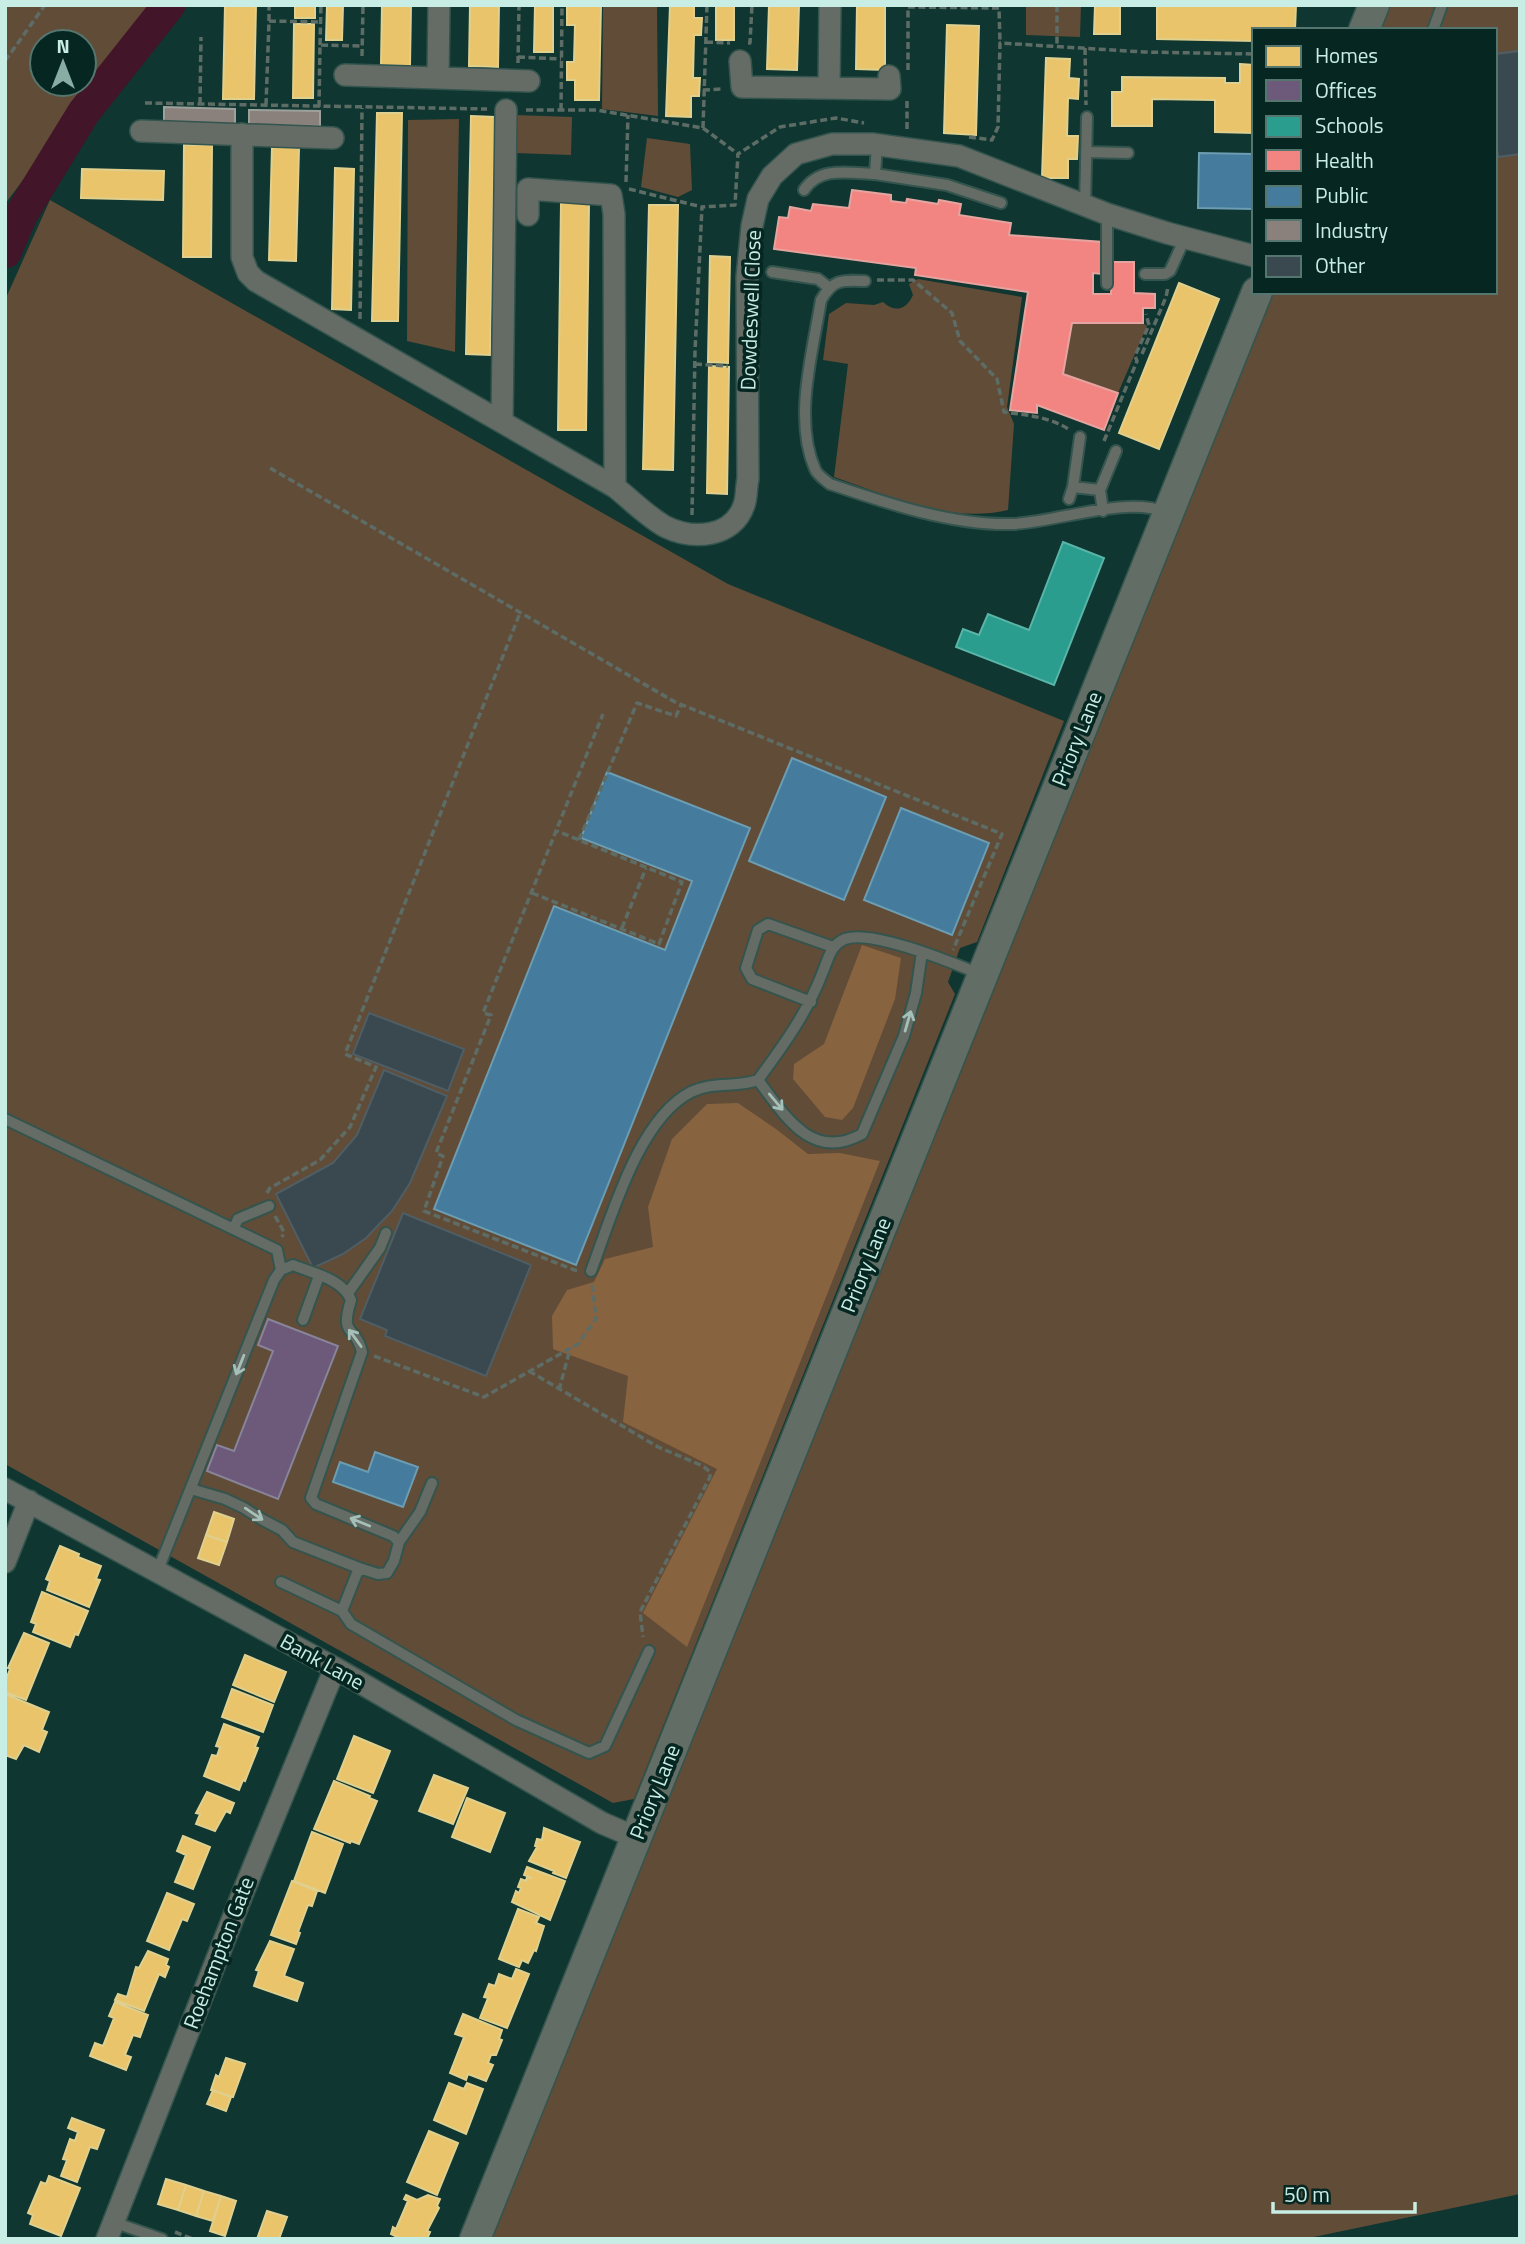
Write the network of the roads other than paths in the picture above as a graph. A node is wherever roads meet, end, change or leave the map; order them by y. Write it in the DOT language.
graph roads {
  1 [pos="439,5"];
  2 [pos="830,5"];
  3 [pos="1374,5"];
  4 [pos="1442,5"];
  5 [pos="1365,28"];
  6 [pos="1434,28"];
  7 [pos="740,61"];
  8 [pos="353,75"];
  9 [pos="889,76"];
  10 [pos="438,78"];
  11 [pos="523,80"];
  12 [pos="829,87"];
  13 [pos="506,110"];
  14 [pos="1087,117"];
  15 [pos="141,131"];
  16 [pos="242,134"];
  17 [pos="877,135"];
  18 [pos="333,138"];
  19 [pos="1086,152"];
  20 [pos="1128,153"];
  21 [pos="876,174"];
  22 [pos="804,190"];
  23 [pos="1001,203"];
  24 [pos="1085,206"];
  25 [pos="1107,214"];
  26 [pos="528,215"];
  27 [pos="1185,238"];
  28 [pos="1252,255"];
  29 [pos="772,272"];
  30 [pos="1145,274"];
  31 [pos="865,281"];
  32 [pos="1107,284"];
  33 [pos="828,287"];
  34 [pos="1256,294"];
  35 [pos="502,422"];
  36 [pos="1080,437"];
  37 [pos="1116,451"];
  38 [pos="615,487"];
  39 [pos="1073,487"];
  40 [pos="1100,490"];
  41 [pos="1069,499"];
  42 [pos="1103,510"];
  43 [pos="1169,513"];
  44 [pos="832,947"];
  45 [pos="922,952"];
  46 [pos="982,975"];
  47 [pos="811,1002"];
  48 [pos="758,1080"];
  49 [pos="5,1119"];
  50 [pos="270,1206"];
  51 [pos="234,1228"];
  52 [pos="386,1233"];
  53 [pos="281,1270"];
  54 [pos="591,1271"];
  55 [pos="319,1276"];
  56 [pos="348,1293"];
  57 [pos="303,1320"];
  58 [pos="432,1483"];
  59 [pos="5,1489"];
  60 [pos="191,1489"];
  61 [pos="29,1501"];
  62 [pos="399,1542"];
  63 [pos="5,1562"];
  64 [pos="359,1568"];
  65 [pos="158,1570"];
  66 [pos="281,1582"];
  67 [pos="342,1611"];
  68 [pos="649,1651"];
  69 [pos="335,1668"];
  70 [pos="637,1838"];
  71 [pos="110,2230"];
  72 [pos="162,2239"];
  73 [pos="475,2239"];
  1 -- 10 [label="street"];
  2 -- 12 [label="street"];
  3 -- 5 [label="street"];
  4 -- 6 [label="lane"];
  7 -- 12 [label="street"];
  8 -- 10 [label="street"];
  9 -- 12 [label="street"];
  10 -- 11 [label="street"];
  13 -- 35 [label="street"];
  14 -- 19 [label="lane"];
  15 -- 16 [label="street"];
  16 -- 18 [label="street"];
  16 -- 35 [label="street, Dowdeswell Close"];
  17 -- 21 [label="lane"];
  17 -- 24 [label="street, Dowdeswell Close"];
  17 -- 38 [label="street, Dowdeswell Close"];
  19 -- 20 [label="lane"];
  19 -- 24 [label="lane"];
  21 -- 22 [label="lane"];
  21 -- 23 [label="lane"];
  24 -- 25 [label="street, Dowdeswell Close"];
  25 -- 27 [label="street, Dowdeswell Close"];
  25 -- 32 [label="lane"];
  26 -- 38 [label="street"];
  27 -- 28 [label="street, Dowdeswell Close"];
  27 -- 30 [label="lane"];
  29 -- 33 [label="lane"];
  31 -- 33 [label="lane"];
  33 -- 42 [label="lane"];
  34 -- 43 [label="street, Priory Lane"];
  35 -- 38 [label="street, Dowdeswell Close"];
  36 -- 39 [label="lane"];
  37 -- 40 [label="lane"];
  39 -- 40 [label="lane"];
  39 -- 41 [label="lane"];
  40 -- 42 [label="lane"];
  42 -- 43 [label="lane"];
  43 -- 46 [label="street, Priory Lane"];
  44 -- 45 [label="lane"];
  44 -- 47 [label="lane"];
  44 -- 47 [label="lane"];
  45 -- 46 [label="lane"];
  48 -- 45 [label="lane, one-way"];
  46 -- 70 [label="street, Priory Lane"];
  47 -- 48 [label="lane"];
  48 -- 54 [label="lane"];
  49 -- 51 [label="lane"];
  50 -- 51 [label="lane"];
  51 -- 53 [label="lane"];
  52 -- 56 [label="lane"];
  53 -- 55 [label="lane"];
  53 -- 60 [label="lane, one-way"];
  55 -- 56 [label="lane"];
  55 -- 57 [label="lane"];
  62 -- 56 [label="lane, one-way"];
  58 -- 62 [label="lane"];
  59 -- 61 [label="street, Bank Lane"];
  60 -- 64 [label="lane, one-way"];
  60 -- 65 [label="lane"];
  61 -- 63 [label="street"];
  61 -- 65 [label="street, Bank Lane"];
  62 -- 64 [label="lane"];
  64 -- 67 [label="lane"];
  65 -- 69 [label="street, Bank Lane"];
  66 -- 67 [label="lane"];
  67 -- 68 [label="lane"];
  69 -- 70 [label="street, Bank Lane"];
  69 -- 71 [label="street, Roehampton Gate"];
  70 -- 73 [label="street, Priory Lane"];
  71 -- 72 [label="lane"];
}
